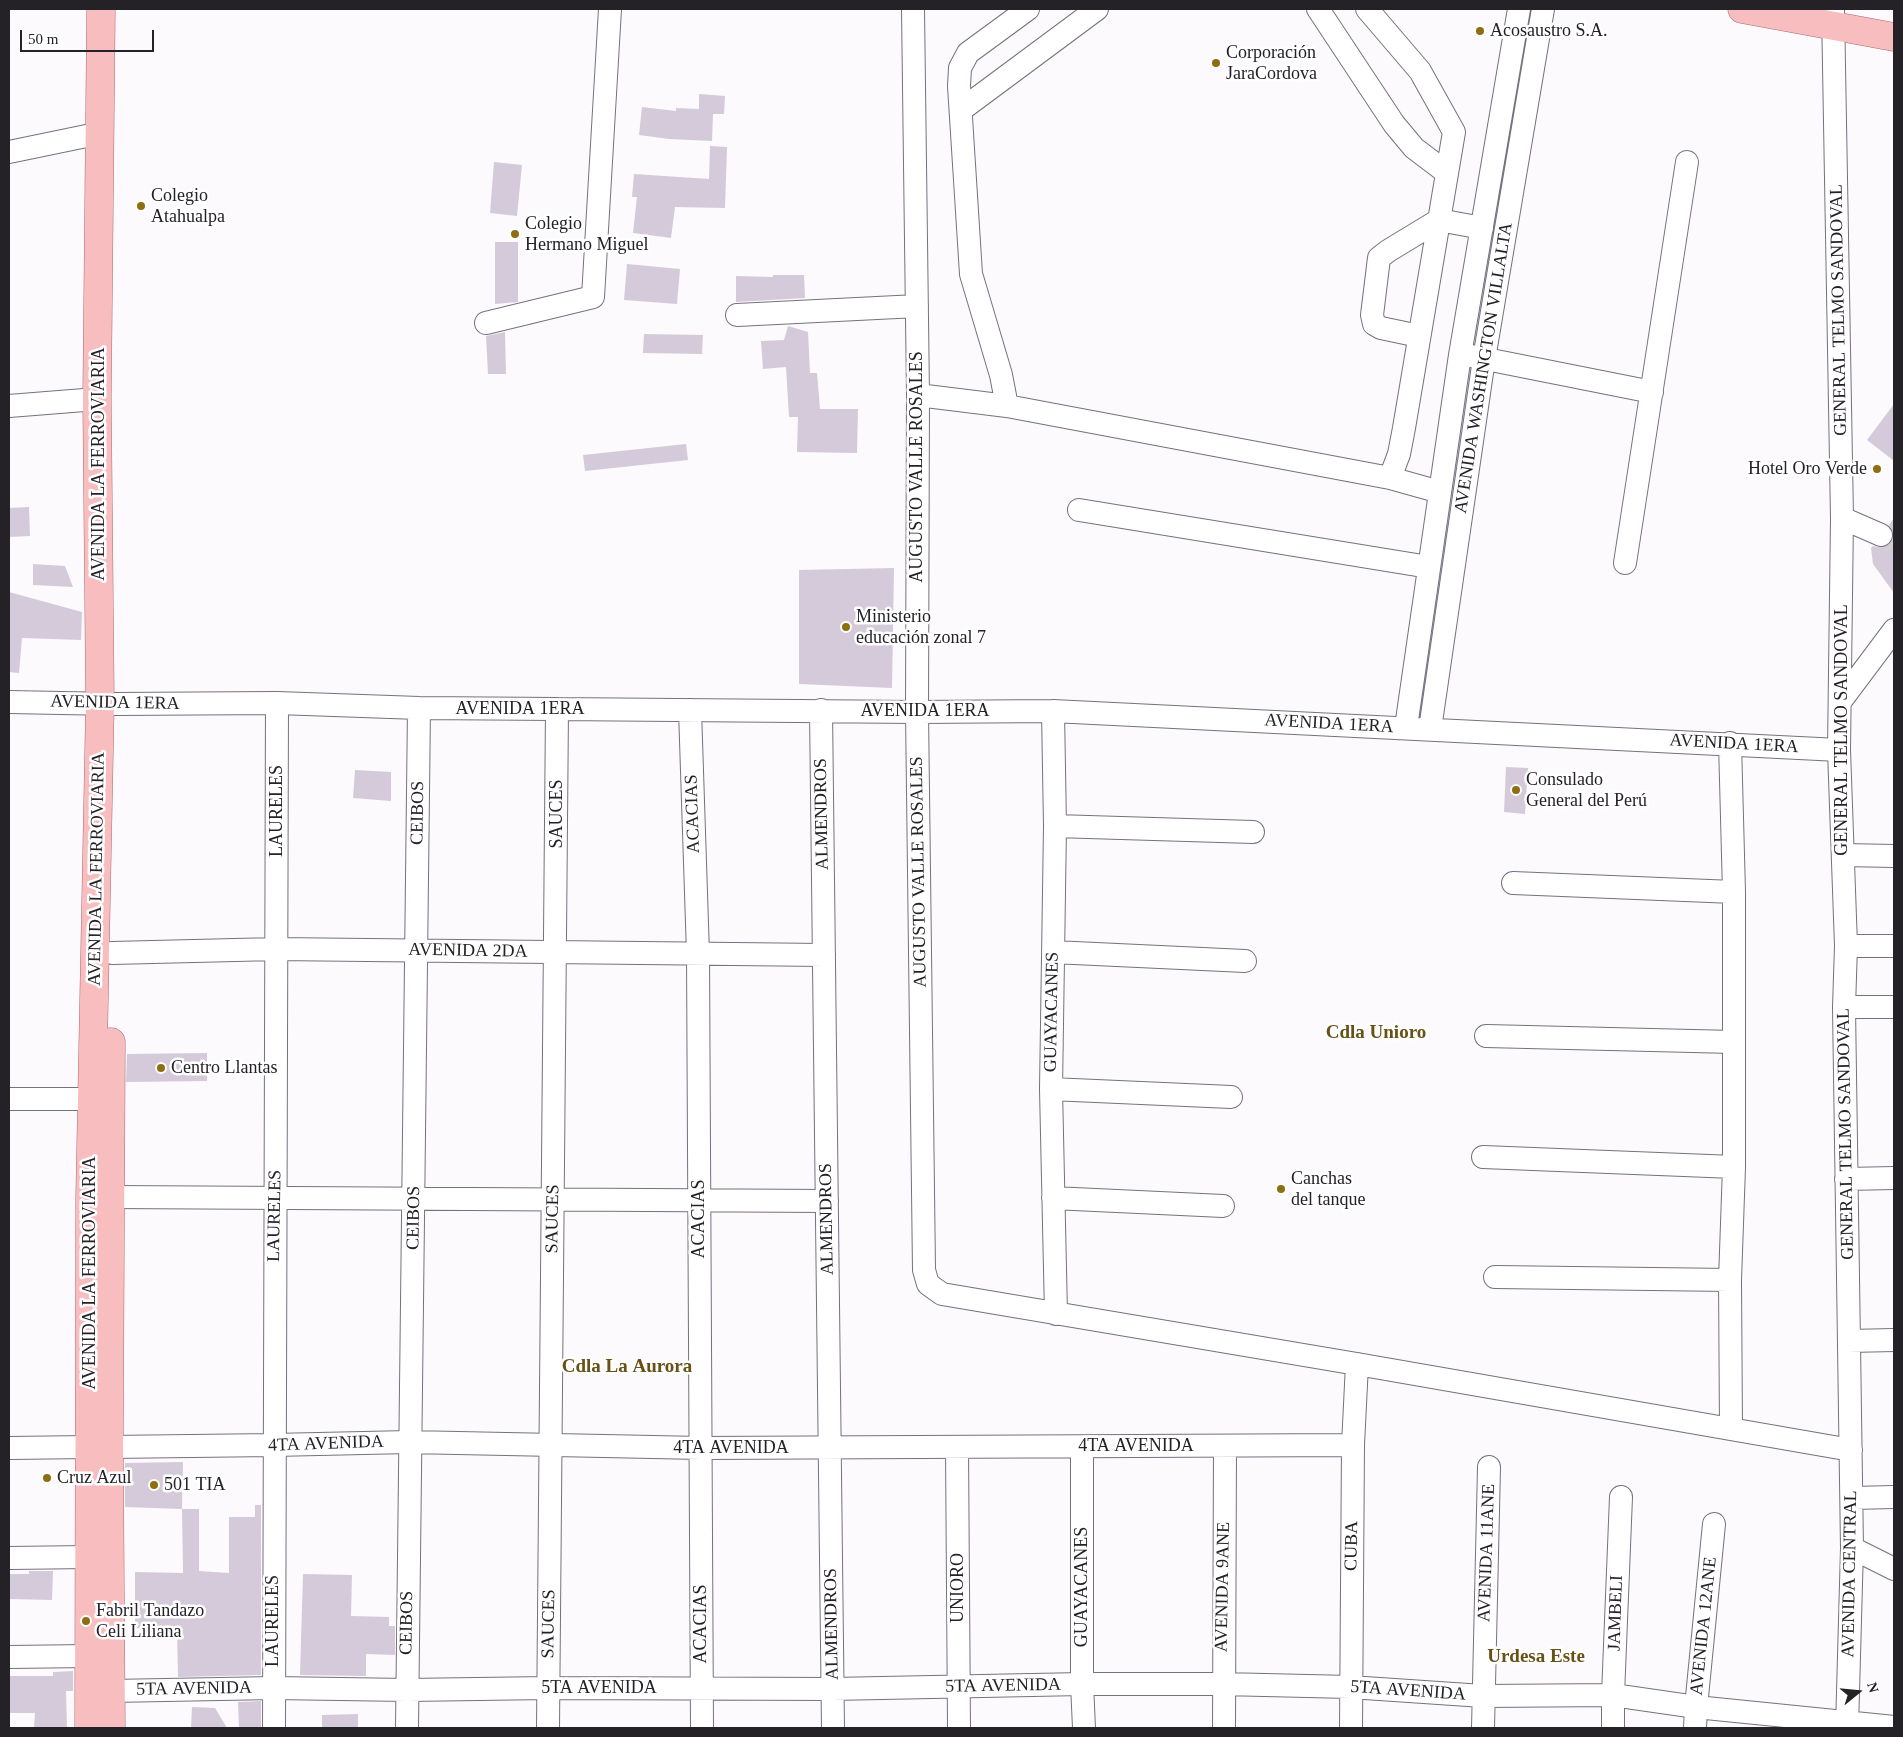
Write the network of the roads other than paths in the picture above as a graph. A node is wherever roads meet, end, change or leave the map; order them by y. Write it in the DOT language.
graph roads {
  1 [pos="101,9"];
  2 [pos="114,9"];
  3 [pos="610,9"];
  4 [pos="914,9"];
  5 [pos="1028,9"];
  6 [pos="1097,9"];
  7 [pos="1318,9"];
  8 [pos="1367,9"];
  9 [pos="1519,9"];
  10 [pos="1543,9"];
  11 [pos="1742,9"];
  12 [pos="1834,17"];
  13 [pos="1894,37"];
  14 [pos="961,110"];
  15 [pos="101,133"];
  16 [pos="9,152"];
  17 [pos="1686,162"];
  18 [pos="1447,173"];
  19 [pos="1439,220"];
  20 [pos="1482,228"];
  21 [pos="916,306"];
  22 [pos="738,315"];
  23 [pos="486,324"];
  24 [pos="1419,336"];
  25 [pos="1460,355"];
  26 [pos="1484,359"];
  27 [pos="1652,392"];
  28 [pos="918,395"];
  29 [pos="98,399"];
  30 [pos="9,406"];
  31 [pos="1007,406"];
  32 [pos="1390,478"];
  33 [pos="1440,492"];
  34 [pos="1079,510"];
  35 [pos="1842,518"];
  36 [pos="1881,535"];
  37 [pos="1625,563"];
  38 [pos="1429,567"];
  39 [pos="1894,630"];
  40 [pos="9,702"];
  41 [pos="1840,702"];
  42 [pos="107,703"];
  43 [pos="277,703"];
  44 [pos="419,708"];
  45 [pos="557,709"];
  46 [pos="690,710"];
  47 [pos="821,710"];
  48 [pos="1053,711"];
  49 [pos="917,712"];
  50 [pos="1406,727"];
  51 [pos="1430,728"];
  52 [pos="1730,743"];
  53 [pos="1840,750"];
  54 [pos="1055,826"];
  55 [pos="1253,832"];
  56 [pos="1843,855"];
  57 [pos="1894,856"];
  58 [pos="1513,883"];
  59 [pos="1734,892"];
  60 [pos="1846,946"];
  61 [pos="1894,946"];
  62 [pos="276,949"];
  63 [pos="416,951"];
  64 [pos="556,952"];
  65 [pos="1053,952"];
  66 [pos="112,953"];
  67 [pos="698,954"];
  68 [pos="824,955"];
  69 [pos="1245,961"];
  70 [pos="1844,1007"];
  71 [pos="1894,1007"];
  72 [pos="1486,1036"];
  73 [pos="1734,1042"];
  74 [pos="1051,1088"];
  75 [pos="1231,1097"];
  76 [pos="9,1099"];
  77 [pos="92,1099"];
  78 [pos="1483,1157"];
  79 [pos="1734,1168"];
  80 [pos="1846,1178"];
  81 [pos="1894,1178"];
  82 [pos="111,1197"];
  83 [pos="276,1198"];
  84 [pos="414,1198"];
  85 [pos="1053,1198"];
  86 [pos="554,1199"];
  87 [pos="699,1200"];
  88 [pos="827,1201"];
  89 [pos="1223,1206"];
  90 [pos="1495,1277"];
  91 [pos="1730,1280"];
  92 [pos="1056,1314"];
  93 [pos="1849,1340"];
  94 [pos="1894,1340"];
  95 [pos="1357,1364"];
  96 [pos="1731,1429"];
  97 [pos="409,1442"];
  98 [pos="1352,1445"];
  99 [pos="273,1446"];
  100 [pos="551,1446"];
  101 [pos="1082,1446"];
  102 [pos="1225,1446"];
  103 [pos="99,1447"];
  104 [pos="958,1447"];
  105 [pos="9,1448"];
  106 [pos="701,1448"];
  107 [pos="830,1448"];
  108 [pos="1851,1450"];
  109 [pos="1489,1467"];
  110 [pos="1621,1497"];
  111 [pos="1852,1498"];
  112 [pos="1894,1498"];
  113 [pos="1714,1524"];
  114 [pos="1852,1548"];
  115 [pos="90,1557"];
  116 [pos="9,1558"];
  117 [pos="1894,1569"];
  118 [pos="89,1656"];
  119 [pos="9,1658"];
  120 [pos="1082,1684"];
  121 [pos="1222,1684"];
  122 [pos="1350,1687"];
  123 [pos="274,1688"];
  124 [pos="548,1688"];
  125 [pos="702,1688"];
  126 [pos="958,1688"];
  127 [pos="832,1689"];
  128 [pos="407,1690"];
  129 [pos="111,1691"];
  130 [pos="1613,1695"];
  131 [pos="1483,1696"];
  132 [pos="1696,1718"];
  133 [pos="1847,1725"];
  134 [pos="1894,1727"];
  135 [pos="89,1728"];
  136 [pos="111,1728"];
  137 [pos="274,1728"];
  138 [pos="406,1728"];
  139 [pos="548,1728"];
  140 [pos="702,1728"];
  141 [pos="833,1728"];
  142 [pos="959,1728"];
  143 [pos="1084,1728"];
  144 [pos="1224,1728"];
  145 [pos="1350,1728"];
  146 [pos="1483,1728"];
  147 [pos="1614,1728"];
  1 -- 15 [label="main road, AVENIDA LA FERROVIARIA"];
  2 -- 42 [label="main road, AVENIDA LA FERROVIARIA"];
  3 -- 23 [label="street"];
  4 -- 21 [label="street, AUGUSTO VALLE ROSALES"];
  5 -- 14 [label="street"];
  6 -- 14 [label="street"];
  7 -- 18 [label="street"];
  8 -- 18 [label="street"];
  9 -- 20 [label="street, AVENIDA WASHINGTON VILLALTA"];
  10 -- 26 [label="street, AVENIDA WASHINGTON VILLALTA"];
  11 -- 12 [label="main road"];
  12 -- 13 [label="main road"];
  12 -- 35 [label="street, GENERAL TELMO SANDOVAL"];
  14 -- 31 [label="street"];
  15 -- 16 [label="street"];
  15 -- 29 [label="main road, AVENIDA LA FERROVIARIA"];
  17 -- 27 [label="street"];
  18 -- 19 [label="street"];
  19 -- 20 [label="street"];
  19 -- 24 [label="street"];
  19 -- 24 [label="street"];
  20 -- 25 [label="street, AVENIDA WASHINGTON VILLALTA"];
  21 -- 22 [label="street"];
  21 -- 28 [label="street, AUGUSTO VALLE ROSALES"];
  24 -- 32 [label="street"];
  25 -- 26 [label="street"];
  25 -- 33 [label="street, AVENIDA WASHINGTON VILLALTA"];
  26 -- 27 [label="street"];
  26 -- 51 [label="street, AVENIDA WASHINGTON VILLALTA"];
  27 -- 37 [label="street"];
  28 -- 31 [label="street"];
  28 -- 49 [label="street, AUGUSTO VALLE ROSALES"];
  29 -- 30 [label="street"];
  29 -- 42 [label="main road, AVENIDA LA FERROVIARIA"];
  31 -- 32 [label="street"];
  32 -- 33 [label="street"];
  33 -- 38 [label="street, AVENIDA WASHINGTON VILLALTA"];
  34 -- 38 [label="street"];
  35 -- 36 [label="street"];
  35 -- 41 [label="street, GENERAL TELMO SANDOVAL"];
  38 -- 50 [label="street, AVENIDA WASHINGTON VILLALTA"];
  39 -- 41 [label="street"];
  40 -- 42 [label="street, AVENIDA 1ERA"];
  41 -- 53 [label="street, GENERAL TELMO SANDOVAL"];
  42 -- 43 [label="street, AVENIDA 1ERA"];
  42 -- 66 [label="main road, AVENIDA LA FERROVIARIA"];
  42 -- 77 [label="main road, AVENIDA LA FERROVIARIA"];
  43 -- 44 [label="street, AVENIDA 1ERA"];
  43 -- 62 [label="street, LAURELES"];
  44 -- 45 [label="street, AVENIDA 1ERA"];
  44 -- 63 [label="street, CEIBOS"];
  45 -- 46 [label="street, AVENIDA 1ERA"];
  45 -- 64 [label="street, SAUCES"];
  46 -- 47 [label="street, AVENIDA 1ERA"];
  46 -- 67 [label="street, ACACIAS"];
  47 -- 49 [label="street, AVENIDA 1ERA"];
  47 -- 68 [label="street, ALMENDROS"];
  48 -- 49 [label="street, AVENIDA 1ERA"];
  48 -- 50 [label="street, AVENIDA 1ERA"];
  48 -- 54 [label="street, GUAYACANES"];
  49 -- 92 [label="street, AUGUSTO VALLE ROSALES"];
  50 -- 51 [label="street, AVENIDA 1ERA"];
  51 -- 52 [label="street, AVENIDA 1ERA"];
  52 -- 53 [label="street, AVENIDA 1ERA"];
  52 -- 59 [label="street"];
  53 -- 56 [label="street, GENERAL TELMO SANDOVAL"];
  54 -- 55 [label="street"];
  54 -- 65 [label="street, GUAYACANES"];
  56 -- 57 [label="street"];
  56 -- 60 [label="street, GENERAL TELMO SANDOVAL"];
  58 -- 59 [label="street"];
  59 -- 73 [label="street"];
  60 -- 61 [label="street"];
  60 -- 70 [label="street, GENERAL TELMO SANDOVAL"];
  62 -- 63 [label="street, AVENIDA 2DA"];
  62 -- 66 [label="street, AVENIDA 2DA"];
  62 -- 83 [label="street, LAURELES"];
  63 -- 64 [label="street, AVENIDA 2DA"];
  63 -- 84 [label="street, CEIBOS"];
  64 -- 67 [label="street, AVENIDA 2DA"];
  64 -- 86 [label="street, SAUCES"];
  65 -- 69 [label="street"];
  65 -- 74 [label="street, GUAYACANES"];
  66 -- 82 [label="main road, AVENIDA LA FERROVIARIA"];
  67 -- 68 [label="street, AVENIDA 2DA"];
  67 -- 87 [label="street, ACACIAS"];
  68 -- 88 [label="street, ALMENDROS"];
  70 -- 71 [label="street"];
  70 -- 80 [label="street, GENERAL TELMO SANDOVAL"];
  72 -- 73 [label="street"];
  73 -- 79 [label="street"];
  74 -- 75 [label="street"];
  74 -- 85 [label="street, GUAYACANES"];
  76 -- 77 [label="street"];
  77 -- 103 [label="main road, AVENIDA LA FERROVIARIA"];
  78 -- 79 [label="street"];
  79 -- 91 [label="street"];
  80 -- 81 [label="street"];
  80 -- 93 [label="street, GENERAL TELMO SANDOVAL"];
  82 -- 83 [label="street"];
  82 -- 103 [label="main road, AVENIDA LA FERROVIARIA"];
  83 -- 84 [label="street"];
  83 -- 99 [label="street, LAURELES"];
  84 -- 86 [label="street"];
  84 -- 97 [label="street, CEIBOS"];
  85 -- 89 [label="street"];
  85 -- 92 [label="street, GUAYACANES"];
  86 -- 87 [label="street"];
  86 -- 100 [label="street, SAUCES"];
  87 -- 88 [label="street"];
  87 -- 106 [label="street, ACACIAS"];
  88 -- 107 [label="street, ALMENDROS"];
  90 -- 91 [label="street"];
  91 -- 96 [label="street"];
  92 -- 95 [label="street"];
  93 -- 94 [label="street"];
  93 -- 108 [label="street, GENERAL TELMO SANDOVAL"];
  95 -- 96 [label="street"];
  95 -- 98 [label="street, CUBA"];
  96 -- 108 [label="street"];
  97 -- 99 [label="street, 4TA AVENIDA"];
  97 -- 100 [label="street, 4TA AVENIDA"];
  97 -- 128 [label="street, CEIBOS"];
  98 -- 102 [label="street, 4TA AVENIDA"];
  98 -- 122 [label="street, CUBA"];
  99 -- 103 [label="street, 4TA AVENIDA"];
  99 -- 123 [label="street, LAURELES"];
  100 -- 106 [label="street, 4TA AVENIDA"];
  100 -- 124 [label="street, SAUCES"];
  101 -- 102 [label="street, 4TA AVENIDA"];
  101 -- 104 [label="street, 4TA AVENIDA"];
  101 -- 120 [label="street, GUAYACANES"];
  102 -- 121 [label="street, AVENIDA 9ANE"];
  103 -- 105 [label="street, 4TA AVENIDA"];
  103 -- 115 [label="main road, AVENIDA LA FERROVIARIA"];
  103 -- 129 [label="main road, AVENIDA LA FERROVIARIA"];
  104 -- 107 [label="street, 4TA AVENIDA"];
  104 -- 126 [label="street, UNIORO"];
  106 -- 107 [label="street, 4TA AVENIDA"];
  106 -- 125 [label="street, ACACIAS"];
  107 -- 127 [label="street, ALMENDROS"];
  108 -- 111 [label="street, AVENIDA CENTRAL"];
  109 -- 131 [label="street, AVENIDA 11ANE"];
  110 -- 130 [label="street, JAMBELI"];
  111 -- 112 [label="street"];
  111 -- 114 [label="street, AVENIDA CENTRAL"];
  113 -- 132 [label="street, AVENIDA 12ANE"];
  114 -- 117 [label="street"];
  114 -- 133 [label="street, AVENIDA CENTRAL"];
  115 -- 116 [label="street"];
  115 -- 118 [label="main road, AVENIDA LA FERROVIARIA"];
  118 -- 119 [label="street"];
  118 -- 135 [label="main road, AVENIDA LA FERROVIARIA"];
  120 -- 121 [label="street, 5TA AVENIDA"];
  120 -- 126 [label="street, 5TA AVENIDA"];
  120 -- 143 [label="street, GUAYACANES"];
  121 -- 122 [label="street, 5TA AVENIDA"];
  121 -- 144 [label="street, AVENIDA 9ANE"];
  122 -- 131 [label="street, 5TA AVENIDA"];
  122 -- 145 [label="street, CUBA"];
  123 -- 128 [label="street, 5TA AVENIDA"];
  123 -- 129 [label="street, 5TA AVENIDA"];
  123 -- 137 [label="street, LAURELES"];
  124 -- 125 [label="street, 5TA AVENIDA"];
  124 -- 128 [label="street, 5TA AVENIDA"];
  124 -- 139 [label="street, SAUCES"];
  125 -- 127 [label="street, 5TA AVENIDA"];
  125 -- 140 [label="street, ACACIAS"];
  126 -- 127 [label="street, 5TA AVENIDA"];
  126 -- 142 [label="street, UNIORO"];
  127 -- 141 [label="street, ALMENDROS"];
  128 -- 138 [label="street, CEIBOS"];
  129 -- 136 [label="main road, AVENIDA LA FERROVIARIA"];
  130 -- 131 [label="street, 5TA AVENIDA"];
  130 -- 132 [label="street, 5TA AVENIDA"];
  130 -- 147 [label="street, JAMBELI"];
  131 -- 146 [label="street, AVENIDA 11ANE"];
  132 -- 133 [label="street, 5TA AVENIDA"];
  133 -- 134 [label="street, 5TA AVENIDA"];
}
